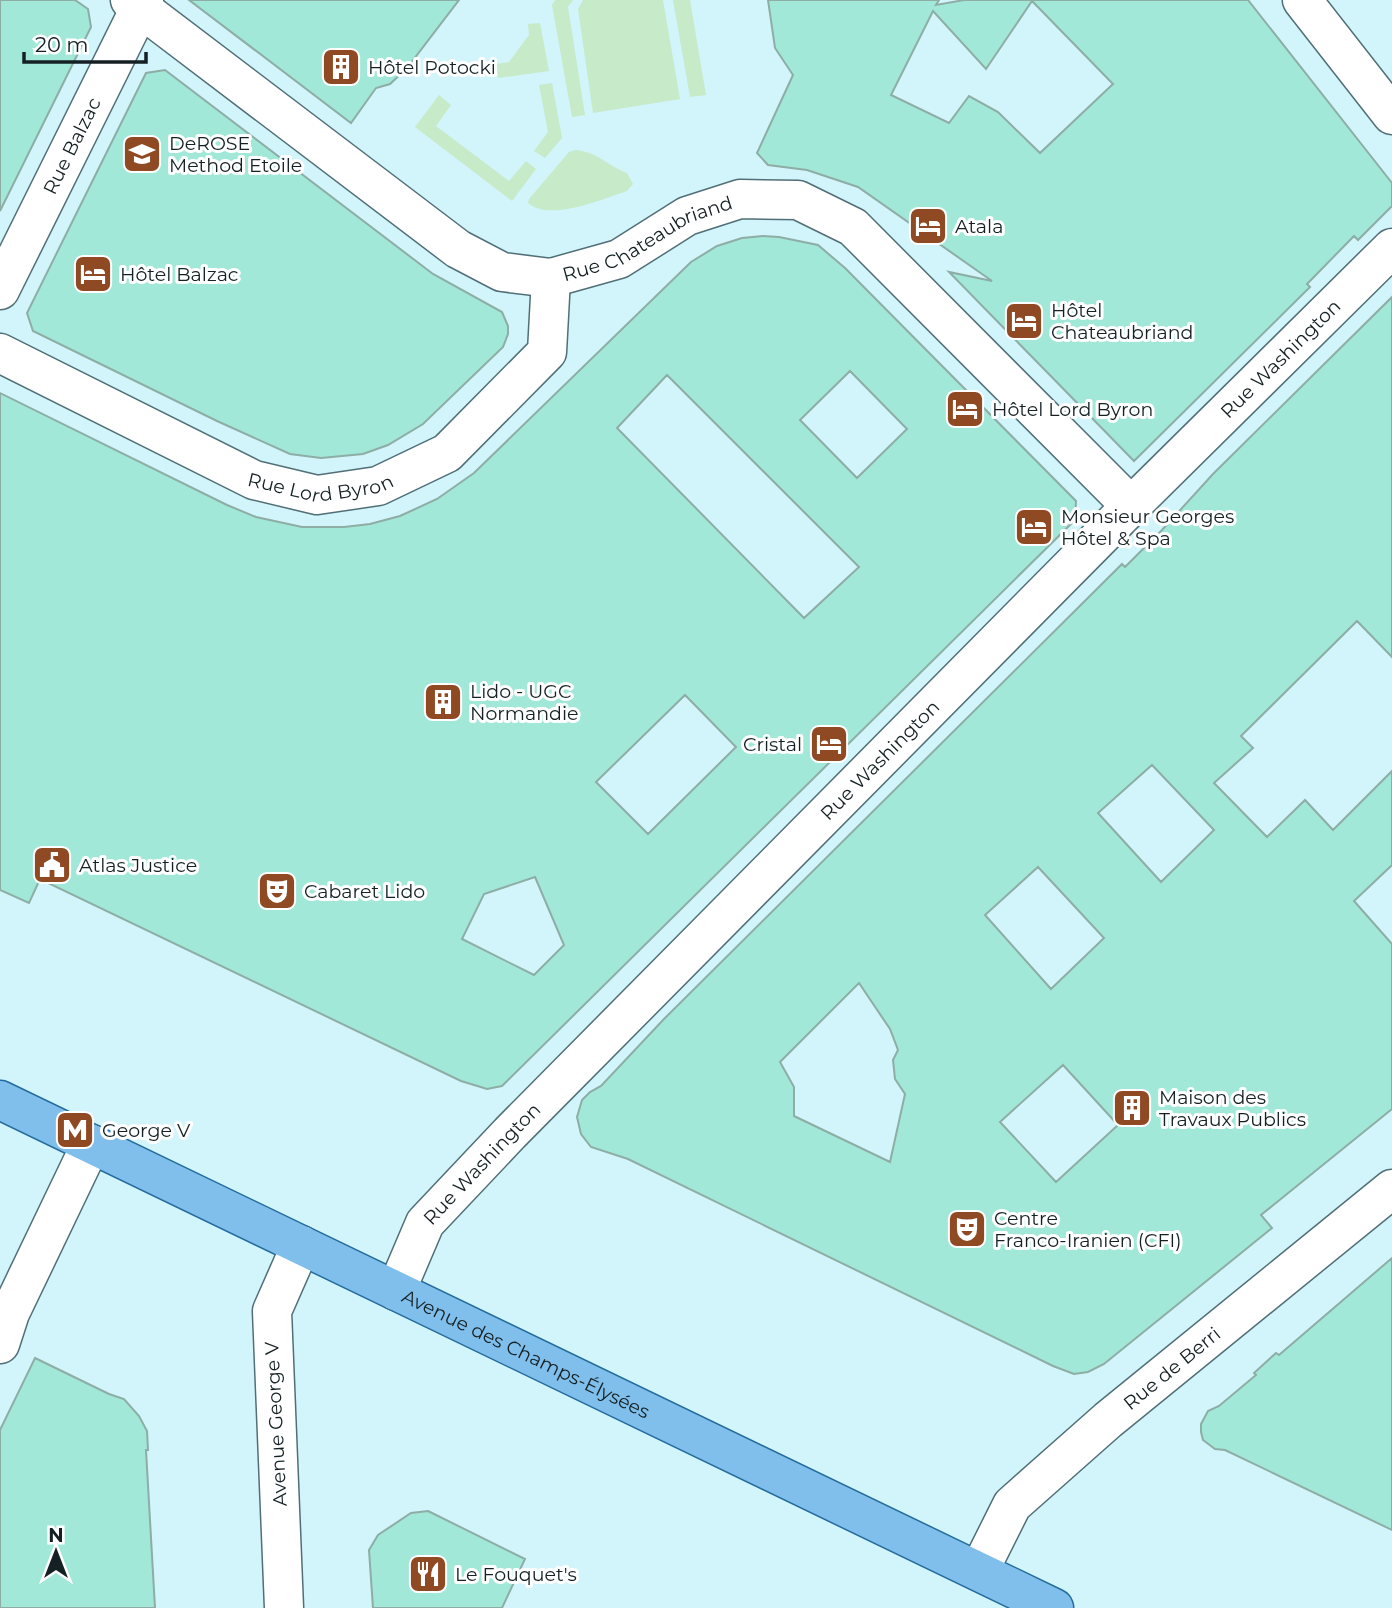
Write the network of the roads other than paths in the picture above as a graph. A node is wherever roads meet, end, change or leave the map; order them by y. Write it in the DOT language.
graph roads {
  1 [pos="1301,0"];
  2 [pos="138,3"];
  3 [pos="1392,115"];
  4 [pos="1392,248"];
  5 [pos="551,278"];
  6 [pos="0,290"];
  7 [pos="0,353"];
  8 [pos="1131,506"];
  9 [pos="0,1100"];
  10 [pos="91,1144"];
  11 [pos="1392,1189"];
  12 [pos="301,1245"];
  13 [pos="396,1291"];
  14 [pos="0,1345"];
  15 [pos="979,1572"];
  16 [pos="1047,1607"];
  17 [pos="284,1608"];
  1 -- 3 [label="street"];
  2 -- 5 [label="street, Rue Chateaubriand"];
  2 -- 6 [label="street, Rue Balzac"];
  4 -- 8 [label="street, Rue Washington"];
  5 -- 7 [label="street, Rue Lord Byron"];
  5 -- 8 [label="street, Rue Chateaubriand"];
  8 -- 13 [label="street, Rue Washington"];
  9 -- 10 [label="main road, Avenue des Champs-Élysées"];
  10 -- 12 [label="main road, Avenue des Champs-Élysées"];
  10 -- 14 [label="street"];
  11 -- 15 [label="street, Rue de Berri"];
  12 -- 13 [label="main road, Avenue des Champs-Élysées"];
  12 -- 17 [label="street, Avenue George V"];
  13 -- 15 [label="main road, Avenue des Champs-Élysées"];
  15 -- 16 [label="main road, Avenue des Champs-Élysées"];
}
